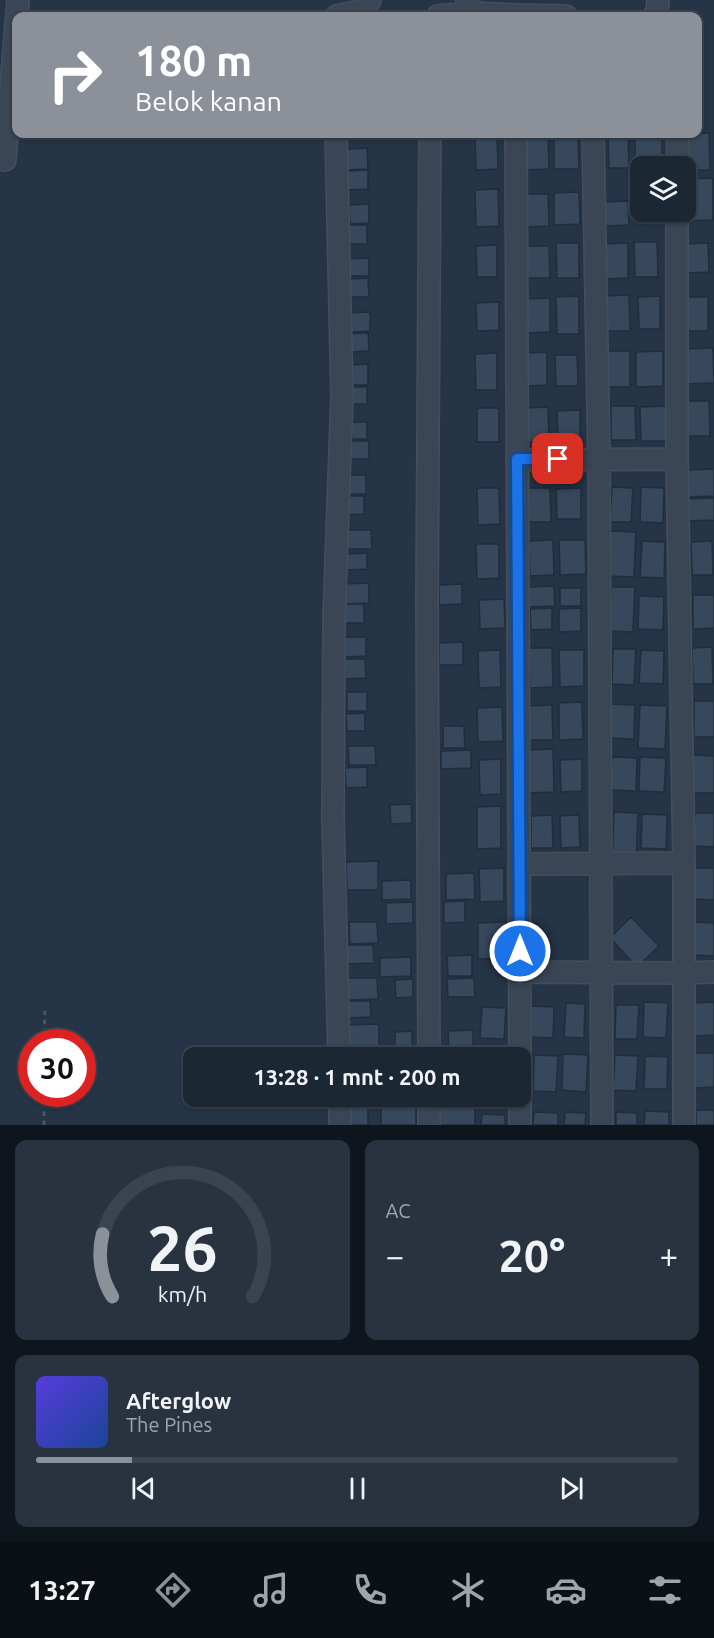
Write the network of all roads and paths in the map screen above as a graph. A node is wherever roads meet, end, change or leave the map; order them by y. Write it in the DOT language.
graph roads {
  1 [pos="370,0"];
  2 [pos="470,7"];
  3 [pos="355,12"];
  4 [pos="452,12"];
  5 [pos="496,12"];
  6 [pos="12,74"];
  7 [pos="336,138"];
  8 [pos="430,138"];
  9 [pos="516,138"];
  10 [pos="593,138"];
  11 [pos="678,138"];
  12 [pos="677,156"];
  13 [pos="5,160"];
  14 [pos="677,222"];
  15 [pos="517,459"];
  16 [pos="599,459"];
  17 [pos="677,459"];
  18 [pos="684,863"];
  19 [pos="520,864"];
  20 [pos="601,864"];
  21 [pos="521,972"];
  22 [pos="714,972"];
  23 [pos="602,973"];
  24 [pos="683,974"];
  25 [pos="45,1008"];
  26 [pos="44,1029"];
  27 [pos="339,1047"];
  28 [pos="429,1047"];
  29 [pos="520,1047"];
  30 [pos="44,1107"];
  31 [pos="340,1107"];
  32 [pos="429,1107"];
  33 [pos="520,1107"];
  34 [pos="44,1125"];
  35 [pos="340,1125"];
  36 [pos="429,1125"];
  37 [pos="520,1125"];
  38 [pos="602,1125"];
  39 [pos="684,1125"];
  1 -- 3 [label="street"];
  2 -- 4 [label="street"];
  2 -- 5 [label="street"];
  6 -- 13 [label="street"];
  7 -- 27 [label="street"];
  8 -- 28 [label="street"];
  9 -- 15 [label="street"];
  10 -- 16 [label="street"];
  11 -- 12 [label="street"];
  14 -- 17 [label="street"];
  15 -- 16 [label="street"];
  15 -- 19 [label="street"];
  16 -- 17 [label="street"];
  16 -- 20 [label="street"];
  17 -- 18 [label="street"];
  18 -- 20 [label="street"];
  18 -- 24 [label="street"];
  19 -- 20 [label="street"];
  19 -- 21 [label="street"];
  20 -- 23 [label="street"];
  21 -- 23 [label="street"];
  21 -- 29 [label="street"];
  22 -- 24 [label="street"];
  23 -- 24 [label="street"];
  23 -- 38 [label="street"];
  24 -- 39 [label="street"];
  25 -- 26 [label="path"];
  30 -- 34 [label="path"];
  31 -- 35 [label="street"];
  32 -- 36 [label="street"];
  33 -- 37 [label="street"];
}
